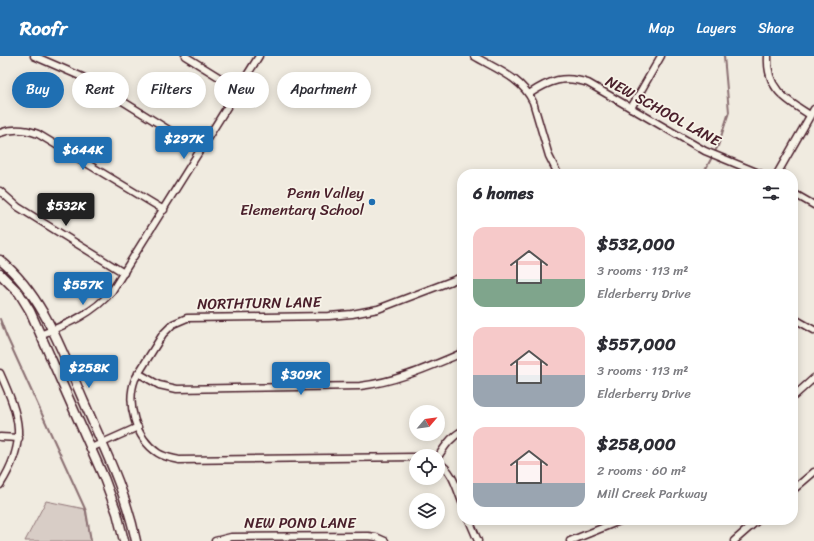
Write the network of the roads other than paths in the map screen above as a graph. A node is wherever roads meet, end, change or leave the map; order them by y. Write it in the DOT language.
graph roads {
  1 [pos="34,56"];
  2 [pos="185,56"];
  3 [pos="258,56"];
  4 [pos="474,56"];
  5 [pos="661,56"];
  6 [pos="768,56"];
  7 [pos="248,72"];
  8 [pos="214,74"];
  9 [pos="529,94"];
  10 [pos="226,108"];
  11 [pos="630,108"];
  12 [pos="812,112"];
  13 [pos="0,133"];
  14 [pos="201,150"];
  15 [pos="556,169"];
  16 [pos="749,169"];
  17 [pos="780,169"];
  18 [pos="0,191"];
  19 [pos="798,196"];
  20 [pos="814,205"];
  21 [pos="164,210"];
  22 [pos="0,260"];
  23 [pos="124,273"];
  24 [pos="0,274"];
  25 [pos="457,278"];
  26 [pos="798,321"];
  27 [pos="52,330"];
  28 [pos="814,330"];
  29 [pos="40,335"];
  30 [pos="457,356"];
  31 [pos="0,373"];
  32 [pos="138,373"];
  33 [pos="814,378"];
  34 [pos="798,392"];
  35 [pos="138,427"];
  36 [pos="457,434"];
  37 [pos="0,437"];
  38 [pos="18,438"];
  39 [pos="102,443"];
  40 [pos="91,448"];
  41 [pos="443,449"];
  42 [pos="409,456"];
  43 [pos="445,467"];
  44 [pos="814,472"];
  45 [pos="0,485"];
  46 [pos="798,486"];
  47 [pos="457,490"];
  48 [pos="471,525"];
  49 [pos="610,525"];
  50 [pos="752,525"];
  51 [pos="124,541"];
  52 [pos="136,541"];
  53 [pos="215,541"];
  54 [pos="385,541"];
  55 [pos="478,541"];
  56 [pos="570,541"];
  57 [pos="734,541"];
  1 -- 14 [label="street"];
  2 -- 8 [label="street"];
  3 -- 7 [label="street"];
  4 -- 9 [label="street"];
  5 -- 11 [label="street"];
  6 -- 12 [label="street"];
  9 -- 11 [label="street, NEW SCHOOL LANE"];
  9 -- 15 [label="street"];
  10 -- 14 [label="street"];
  11 -- 16 [label="street, NEW SCHOOL LANE"];
  12 -- 17 [label="street"];
  13 -- 21 [label="street"];
  14 -- 21 [label="street"];
  18 -- 23 [label="street"];
  19 -- 20 [label="street"];
  21 -- 23 [label="street"];
  22 -- 27 [label="main road"];
  23 -- 27 [label="street"];
  24 -- 29 [label="main road"];
  25 -- 32 [label="street, NORTHTURN LANE"];
  26 -- 28 [label="street"];
  27 -- 29 [label="street"];
  27 -- 39 [label="main road"];
  29 -- 40 [label="main road"];
  30 -- 32 [label="street"];
  31 -- 38 [label="street"];
  32 -- 35 [label="street, NORTHTURN LANE"];
  33 -- 34 [label="street"];
  35 -- 39 [label="street"];
  35 -- 42 [label="street, NORTHTURN LANE"];
  36 -- 41 [label="street"];
  37 -- 38 [label="street"];
  38 -- 45 [label="street"];
  39 -- 40 [label="street"];
  39 -- 52 [label="main road"];
  40 -- 51 [label="main road"];
  43 -- 47 [label="street"];
  44 -- 46 [label="street"];
  48 -- 55 [label="street"];
  49 -- 56 [label="street"];
  50 -- 57 [label="street"];
  53 -- 54 [label="street, NEW POND LANE"];
}
